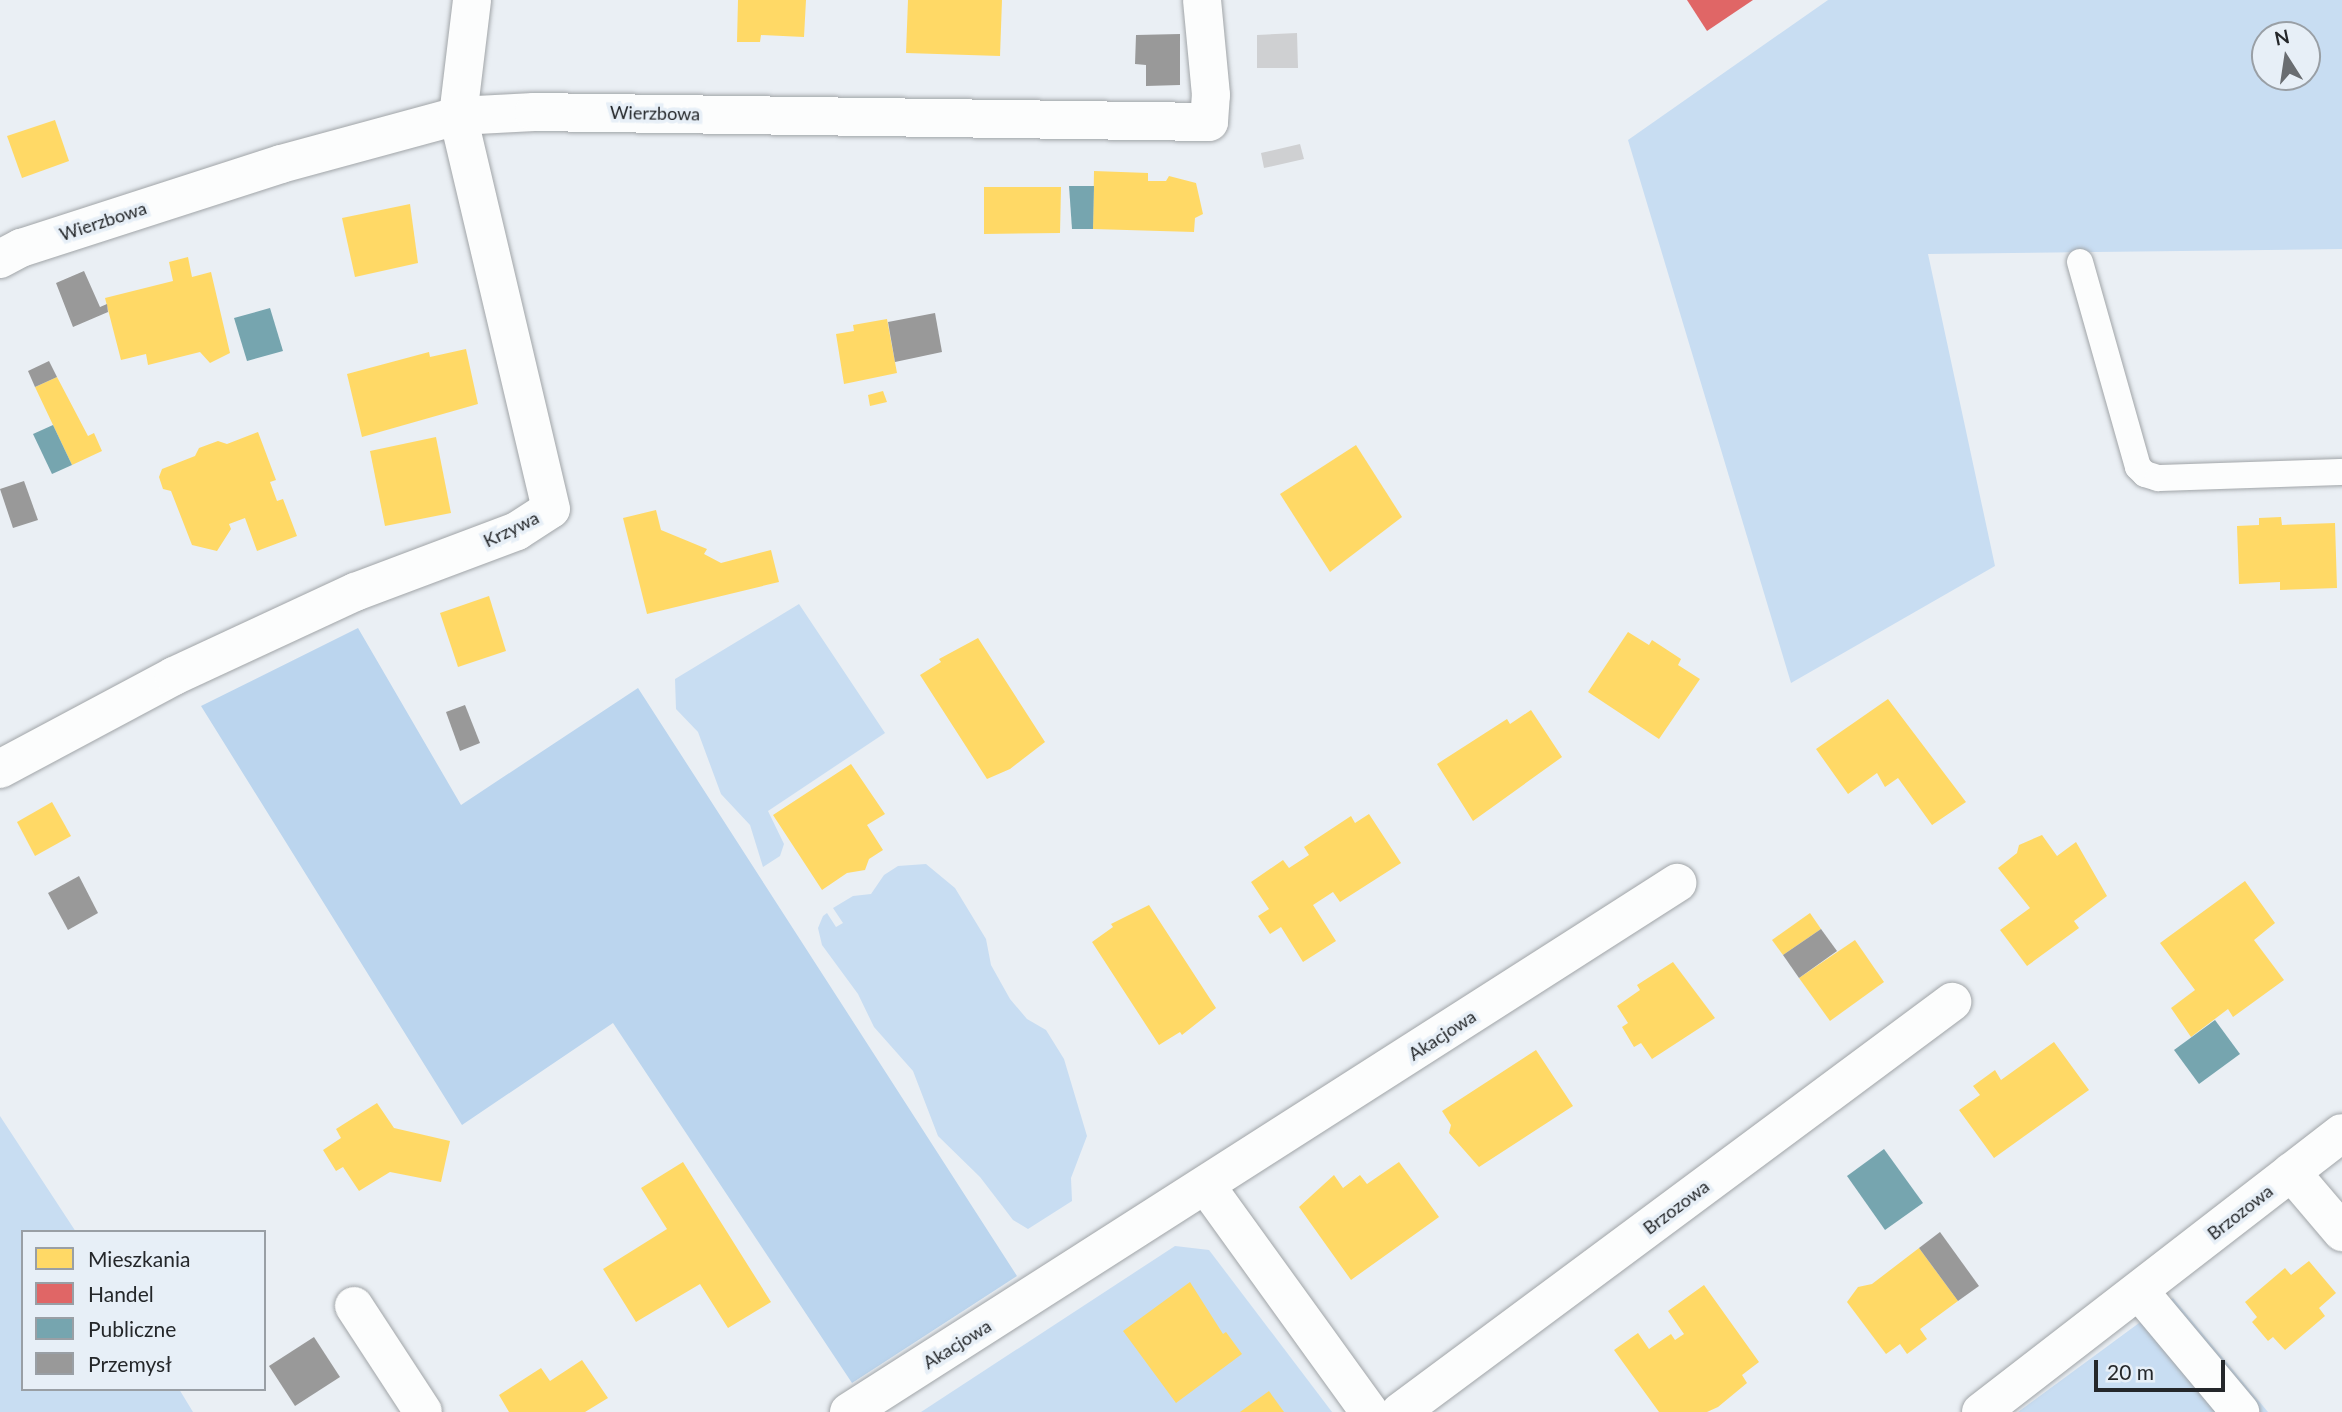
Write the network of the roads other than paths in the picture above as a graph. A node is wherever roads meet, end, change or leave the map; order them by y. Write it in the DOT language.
graph roads {
  1 [pos="471,0"];
  2 [pos="1202,0"];
  3 [pos="458,116"];
  4 [pos="0,259"];
  5 [pos="2080,262"];
  6 [pos="2342,472"];
  7 [pos="0,769"];
  8 [pos="1677,883"];
  9 [pos="1952,1002"];
  10 [pos="2342,1133"];
  11 [pos="2291,1172"];
  12 [pos="1207,1187"];
  13 [pos="2342,1232"];
  14 [pos="2139,1291"];
  15 [pos="354,1306"];
  16 [pos="423,1412"];
  17 [pos="849,1412"];
  18 [pos="1369,1412"];
  19 [pos="1401,1412"];
  20 [pos="1981,1412"];
  21 [pos="2240,1412"];
  1 -- 3 [label="street, Krzywa"];
  2 -- 3 [label="street, Wierzbowa"];
  3 -- 4 [label="street, Wierzbowa"];
  3 -- 7 [label="street, Krzywa"];
  5 -- 6 [label="lane"];
  8 -- 12 [label="street, Akacjowa"];
  9 -- 19 [label="street, Brzozowa"];
  10 -- 11 [label="street, Brzozowa"];
  11 -- 13 [label="street"];
  11 -- 14 [label="street, Brzozowa"];
  12 -- 17 [label="street, Akacjowa"];
  12 -- 18 [label="street"];
  14 -- 20 [label="street, Brzozowa"];
  14 -- 21 [label="street"];
  15 -- 16 [label="street"];
}
